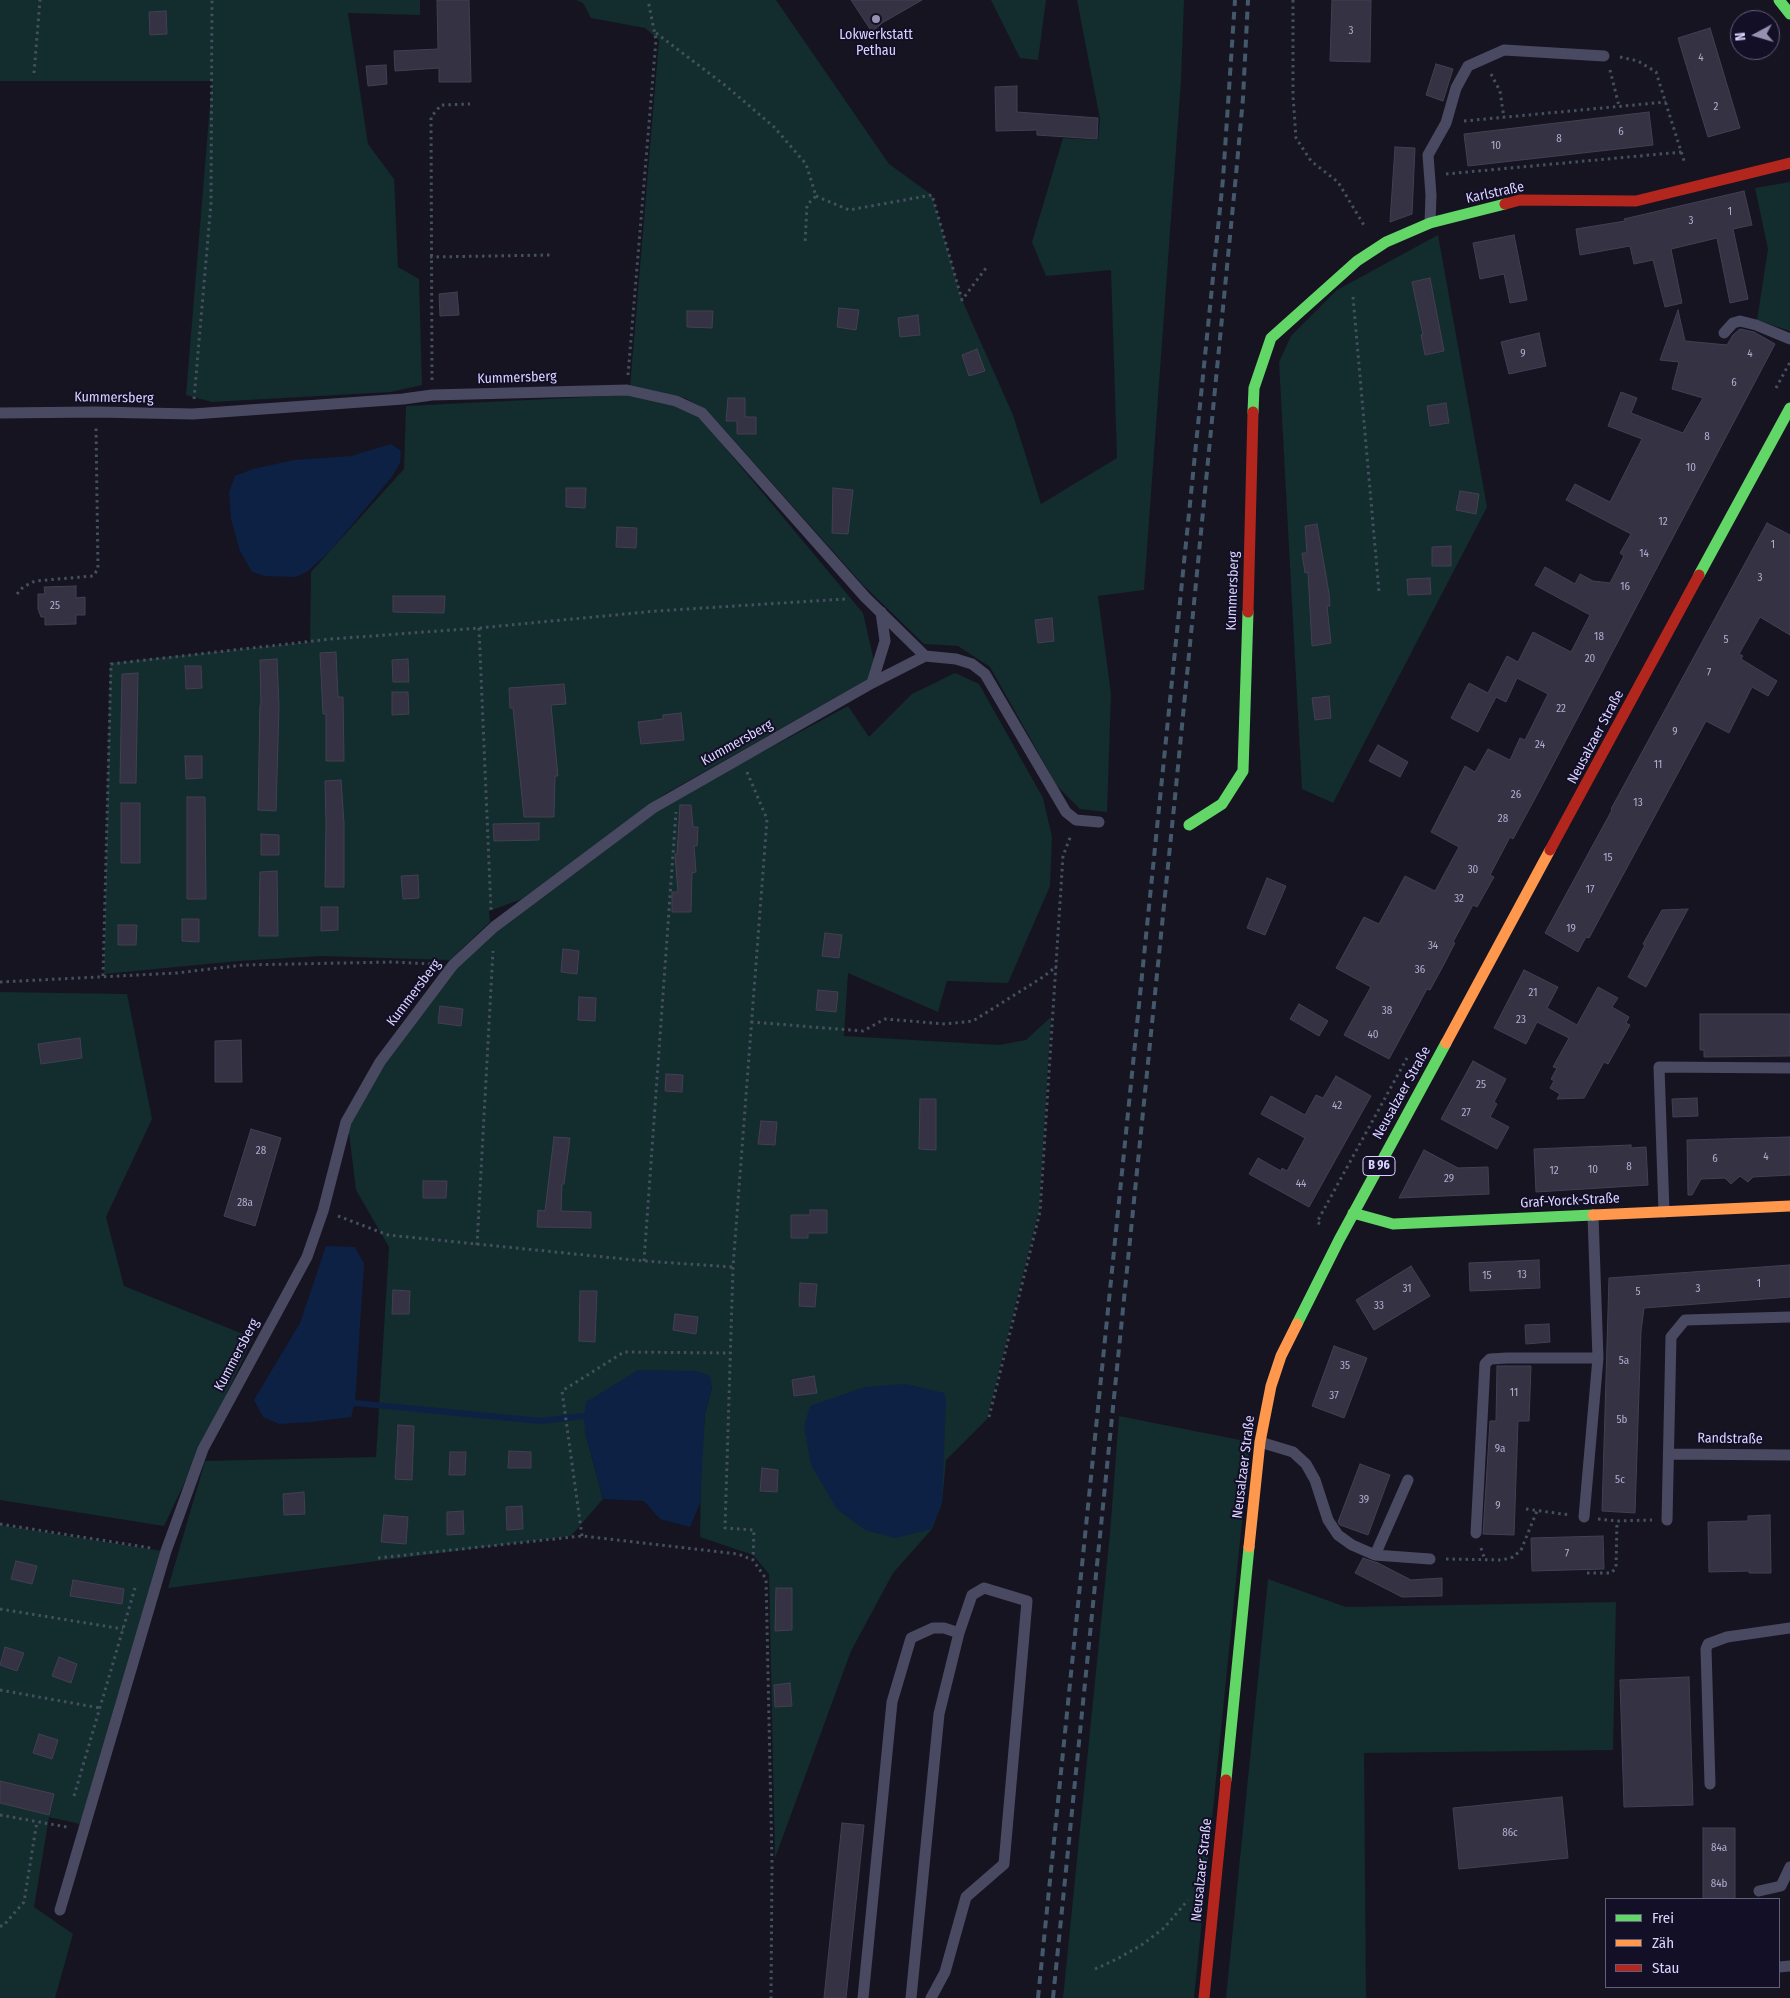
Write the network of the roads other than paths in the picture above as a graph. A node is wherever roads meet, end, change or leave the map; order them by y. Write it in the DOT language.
graph roads {
  1 [pos="1779,0"];
  2 [pos="1790,14"];
  3 [pos="1604,56"];
  4 [pos="1790,162"];
  5 [pos="1430,223"];
  6 [pos="1724,333"];
  7 [pos="1271,338"];
  8 [pos="1790,339"];
  9 [pos="1790,408"];
  10 [pos="0,413"];
  11 [pos="880,612"];
  12 [pos="925,656"];
  13 [pos="872,684"];
  14 [pos="1100,822"];
  15 [pos="1189,824"];
  16 [pos="1790,1068"];
  17 [pos="1790,1206"];
  18 [pos="1664,1212"];
  19 [pos="1353,1213"];
  20 [pos="1592,1216"];
  21 [pos="1790,1317"];
  22 [pos="1598,1358"];
  23 [pos="1260,1442"];
  24 [pos="1669,1454"];
  25 [pos="1790,1455"];
  26 [pos="1408,1480"];
  27 [pos="1584,1517"];
  28 [pos="1667,1520"];
  29 [pos="1476,1534"];
  30 [pos="1375,1555"];
  31 [pos="1430,1559"];
  32 [pos="1790,1628"];
  33 [pos="959,1634"];
  34 [pos="1710,1784"];
  35 [pos="1790,1867"];
  36 [pos="1759,1891"];
  37 [pos="60,1910"];
  38 [pos="863,1998"];
  39 [pos="911,1998"];
  40 [pos="931,1998"];
  41 [pos="1204,1998"];
  1 -- 2 [label="main road"];
  3 -- 5 [label="lane"];
  4 -- 5 [label="main road, Karlstraße"];
  5 -- 7 [label="main road, Karlstraße"];
  6 -- 8 [label="lane"];
  7 -- 15 [label="main road, Kummersberg"];
  9 -- 19 [label="main road, Neusalzaer Straße / B 96"];
  10 -- 11 [label="lane, Kummersberg"];
  11 -- 12 [label="lane, Kummersberg"];
  11 -- 13 [label="lane"];
  12 -- 13 [label="lane, Kummersberg"];
  12 -- 14 [label="lane"];
  13 -- 37 [label="lane, Kummersberg"];
  16 -- 18 [label="lane"];
  17 -- 18 [label="main road, Graf-Yorck-Straße"];
  18 -- 20 [label="main road, Graf-Yorck-Straße"];
  19 -- 20 [label="main road, Graf-Yorck-Straße"];
  19 -- 23 [label="main road, Neusalzaer Straße / B 96"];
  20 -- 22 [label="lane"];
  21 -- 24 [label="lane"];
  22 -- 27 [label="lane"];
  22 -- 29 [label="lane"];
  23 -- 30 [label="lane"];
  23 -- 41 [label="main road, Neusalzaer Straße / B 96"];
  24 -- 25 [label="lane, Randstraße"];
  24 -- 28 [label="lane"];
  26 -- 30 [label="lane"];
  30 -- 31 [label="lane"];
  32 -- 34 [label="lane"];
  33 -- 38 [label="lane"];
  33 -- 39 [label="lane"];
  33 -- 40 [label="lane"];
  35 -- 36 [label="lane"];
}
